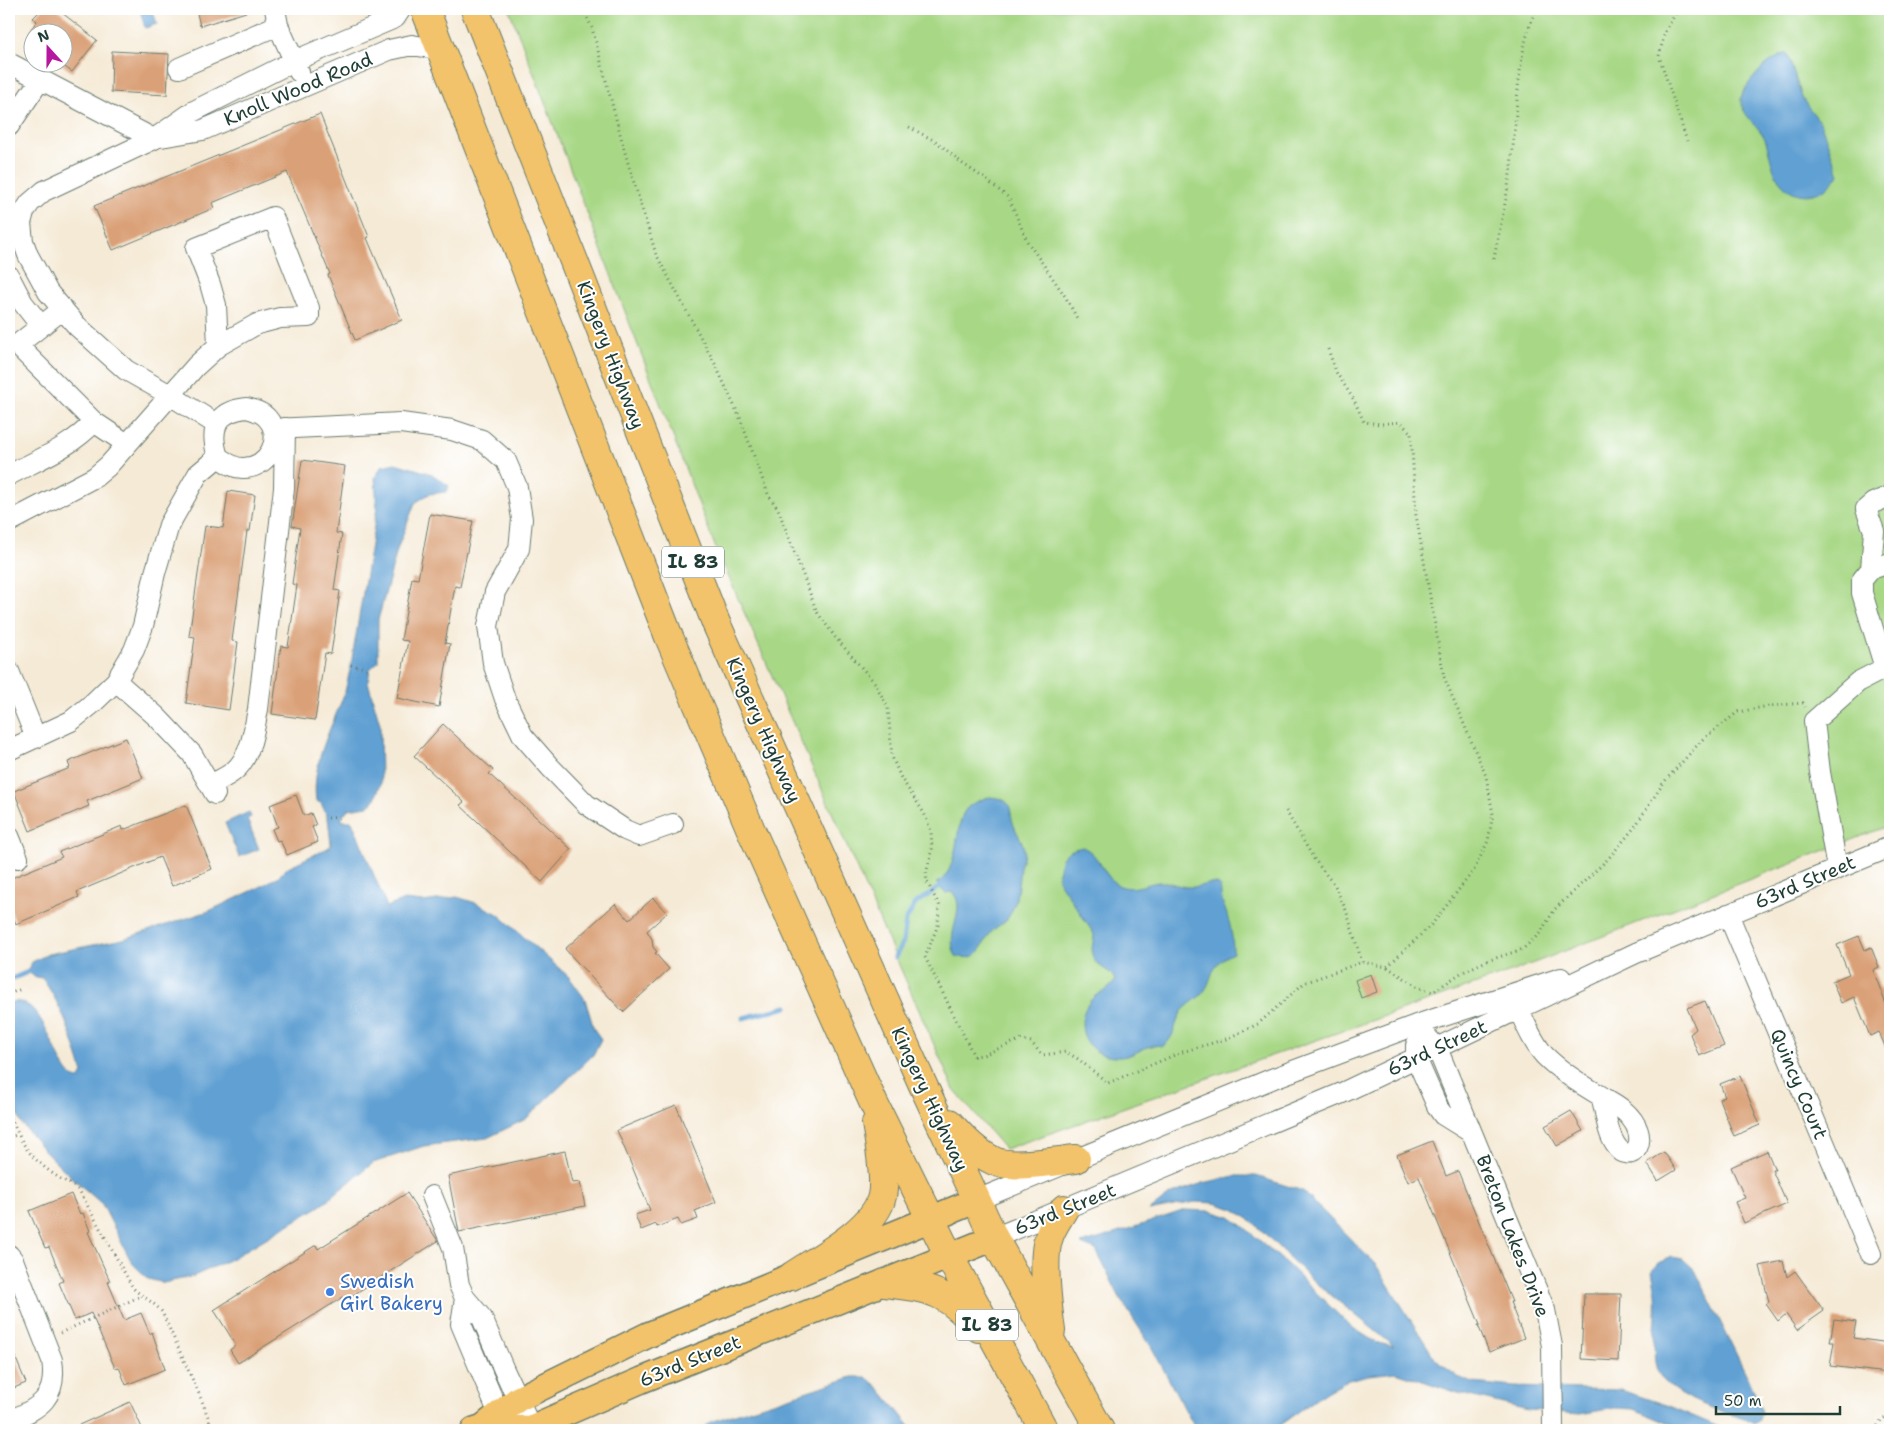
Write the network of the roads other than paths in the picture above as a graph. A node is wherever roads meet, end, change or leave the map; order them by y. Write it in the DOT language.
graph roads {
  1 [pos="401,9"];
  2 [pos="425,9"];
  3 [pos="474,9"];
  4 [pos="277,17"];
  5 [pos="442,50"];
  6 [pos="294,61"];
  7 [pos="9,63"];
  8 [pos="180,68"];
  9 [pos="40,80"];
  10 [pos="305,86"];
  11 [pos="9,126"];
  12 [pos="154,139"];
  13 [pos="28,254"];
  14 [pos="9,265"];
  15 [pos="9,276"];
  16 [pos="62,309"];
  17 [pos="41,326"];
  18 [pos="218,346"];
  19 [pos="170,395"];
  20 [pos="94,422"];
  21 [pos="216,424"];
  22 [pos="279,428"];
  23 [pos="127,444"];
  24 [pos="218,457"];
  25 [pos="9,475"];
  26 [pos="1890,496"];
  27 [pos="9,522"];
  28 [pos="1890,563"];
  29 [pos="1871,569"];
  30 [pos="9,671"];
  31 [pos="116,681"];
  32 [pos="36,738"];
  33 [pos="9,750"];
  34 [pos="673,824"];
  35 [pos="9,836"];
  36 [pos="1890,847"];
  37 [pos="18,858"];
  38 [pos="1837,868"];
  39 [pos="1728,914"];
  40 [pos="1636,953"];
  41 [pos="1519,1010"];
  42 [pos="1416,1025"];
  43 [pos="1437,1048"];
  44 [pos="1416,1058"];
  45 [pos="1601,1096"];
  46 [pos="874,1104"];
  47 [pos="932,1106"];
  48 [pos="1472,1133"];
  49 [pos="1076,1159"];
  50 [pos="432,1196"];
  51 [pos="977,1200"];
  52 [pos="1064,1209"];
  53 [pos="931,1219"];
  54 [pos="994,1238"];
  55 [pos="1871,1254"];
  56 [pos="9,1255"];
  57 [pos="949,1256"];
  58 [pos="792,1276"];
  59 [pos="885,1283"];
  60 [pos="1052,1342"];
  61 [pos="1003,1355"];
  62 [pos="9,1421"];
  63 [pos="498,1421"];
  64 [pos="1553,1423"];
  65 [pos="532,1429"];
  66 [pos="1044,1430"];
  67 [pos="1100,1430"];
  1 -- 6 [label="street, Knoll Wood Road"];
  2 -- 5 [label="highway, IL 83"];
  3 -- 47 [label="highway, Kingery Highway / IL 83"];
  4 -- 6 [label="street"];
  4 -- 8 [label="street"];
  5 -- 10 [label="street, Knoll Wood Road"];
  5 -- 46 [label="highway, IL 83"];
  6 -- 10 [label="street"];
  6 -- 12 [label="street, Knoll Wood Road"];
  7 -- 9 [label="street"];
  9 -- 11 [label="street"];
  9 -- 12 [label="street"];
  10 -- 12 [label="street, Knoll Wood Road"];
  12 -- 13 [label="street, Knoll Wood Road"];
  13 -- 14 [label="street"];
  13 -- 16 [label="street, Knoll Wood Road"];
  15 -- 17 [label="street"];
  16 -- 17 [label="street"];
  16 -- 19 [label="street, Knoll Wood Road"];
  17 -- 20 [label="street"];
  18 -- 18 [label="street"];
  18 -- 19 [label="street"];
  19 -- 21 [label="street, Knoll Wood Road"];
  19 -- 23 [label="street"];
  20 -- 23 [label="street"];
  20 -- 25 [label="street"];
  21 -- 22 [label="street"];
  21 -- 24 [label="street"];
  22 -- 24 [label="street"];
  22 -- 31 [label="street"];
  22 -- 34 [label="street"];
  23 -- 27 [label="street"];
  24 -- 31 [label="street"];
  26 -- 29 [label="street"];
  28 -- 29 [label="street"];
  29 -- 38 [label="street"];
  30 -- 32 [label="street"];
  31 -- 32 [label="street"];
  32 -- 33 [label="street"];
  35 -- 37 [label="street"];
  36 -- 38 [label="street, 63rd Street"];
  38 -- 39 [label="street, 63rd Street"];
  39 -- 40 [label="street, 63rd Street"];
  39 -- 55 [label="street, Quincy Court"];
  40 -- 41 [label="street, 63rd Street"];
  40 -- 42 [label="street, 63rd Street"];
  41 -- 43 [label="street, 63rd Street"];
  41 -- 45 [label="street"];
  42 -- 43 [label="street"];
  42 -- 44 [label="street"];
  42 -- 49 [label="street, 63rd Street"];
  43 -- 44 [label="street, 63rd Street"];
  43 -- 48 [label="street, Breton Lakes Drive"];
  44 -- 48 [label="street"];
  44 -- 52 [label="street, 63rd Street"];
  46 -- 53 [label="highway, IL 83"];
  46 -- 58 [label="highway"];
  47 -- 49 [label="highway"];
  47 -- 51 [label="highway, Kingery Highway / IL 83"];
  48 -- 64 [label="street, Breton Lakes Drive"];
  49 -- 51 [label="street, 63rd Street"];
  50 -- 63 [label="street"];
  51 -- 53 [label="main road, 63rd Street"];
  51 -- 54 [label="highway, Kingery Highway / IL 83"];
  52 -- 54 [label="street, 63rd Street"];
  52 -- 60 [label="highway"];
  53 -- 57 [label="highway, IL 83"];
  53 -- 58 [label="main road, 63rd Street"];
  54 -- 57 [label="main road, 63rd Street"];
  54 -- 60 [label="highway, Kingery Highway / IL 83"];
  56 -- 62 [label="street"];
  57 -- 59 [label="main road, 63rd Street"];
  57 -- 61 [label="highway, IL 83"];
  58 -- 63 [label="main road, 63rd Street"];
  59 -- 61 [label="highway"];
  59 -- 65 [label="main road, 63rd Street"];
  60 -- 67 [label="highway, Kingery Highway / IL 83"];
  61 -- 66 [label="highway, IL 83"];
  63 -- 65 [label="main road, 63rd Street"];
}
